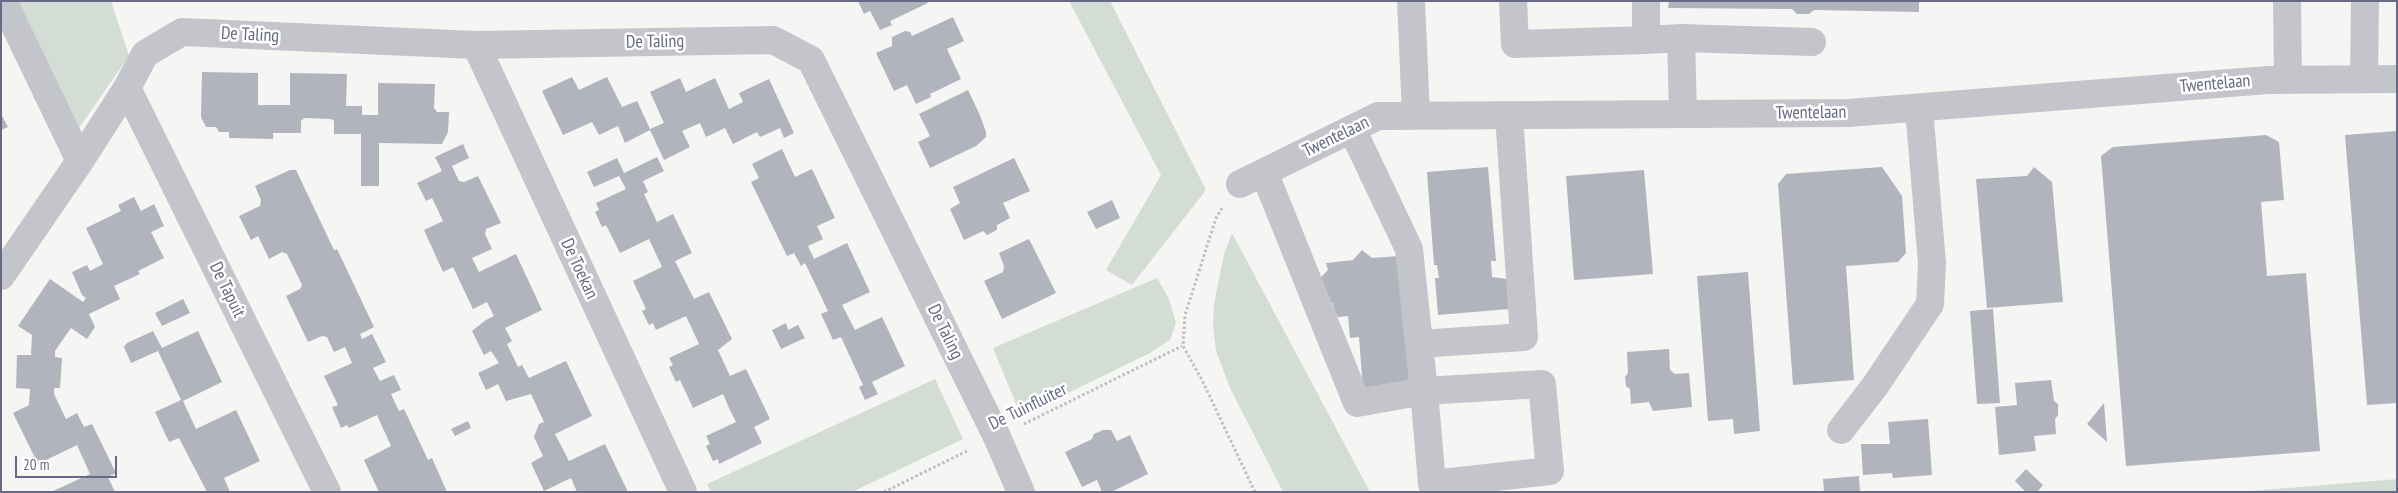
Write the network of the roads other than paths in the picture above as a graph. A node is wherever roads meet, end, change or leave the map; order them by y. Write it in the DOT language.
graph roads {
  1 [pos="3,1"];
  2 [pos="1412,1"];
  3 [pos="1513,1"];
  4 [pos="1646,1"];
  5 [pos="2287,1"];
  6 [pos="2365,1"];
  7 [pos="1681,38"];
  8 [pos="1646,40"];
  9 [pos="1812,42"];
  10 [pos="476,46"];
  11 [pos="2364,79"];
  12 [pos="2397,79"];
  13 [pos="2288,80"];
  14 [pos="127,88"];
  15 [pos="1919,108"];
  16 [pos="1683,114"];
  17 [pos="1416,115"];
  18 [pos="1509,115"];
  19 [pos="1352,129"];
  20 [pos="80,161"];
  21 [pos="1264,172"];
  22 [pos="1240,184"];
  23 [pos="1,276"];
  24 [pos="1419,344"];
  25 [pos="1424,391"];
  26 [pos="1841,430"];
  27 [pos="327,492"];
  28 [pos="683,492"];
  29 [pos="1021,492"];
  1 -- 20 [label="street"];
  2 -- 17 [label="street"];
  3 -- 8 [label="street"];
  4 -- 8 [label="street"];
  5 -- 13 [label="street"];
  6 -- 11 [label="street"];
  7 -- 8 [label="street"];
  7 -- 9 [label="street"];
  7 -- 16 [label="street"];
  10 -- 14 [label="street, De Taling"];
  10 -- 28 [label="street, De Toekan"];
  10 -- 29 [label="street, De Taling"];
  11 -- 12 [label="street, Twentelaan"];
  11 -- 13 [label="street, Twentelaan"];
  13 -- 15 [label="street, Twentelaan"];
  14 -- 20 [label="street, De Taling"];
  14 -- 27 [label="street, De Tapuit"];
  15 -- 16 [label="street, Twentelaan"];
  15 -- 26 [label="street"];
  16 -- 18 [label="street, Twentelaan"];
  17 -- 18 [label="street, Twentelaan"];
  17 -- 19 [label="street, Twentelaan"];
  18 -- 24 [label="street"];
  19 -- 21 [label="street, Twentelaan"];
  19 -- 24 [label="street"];
  20 -- 23 [label="street, De Taling"];
  21 -- 22 [label="street, Twentelaan"];
  21 -- 25 [label="street"];
  24 -- 25 [label="street"];
  25 -- 25 [label="street"];
}
